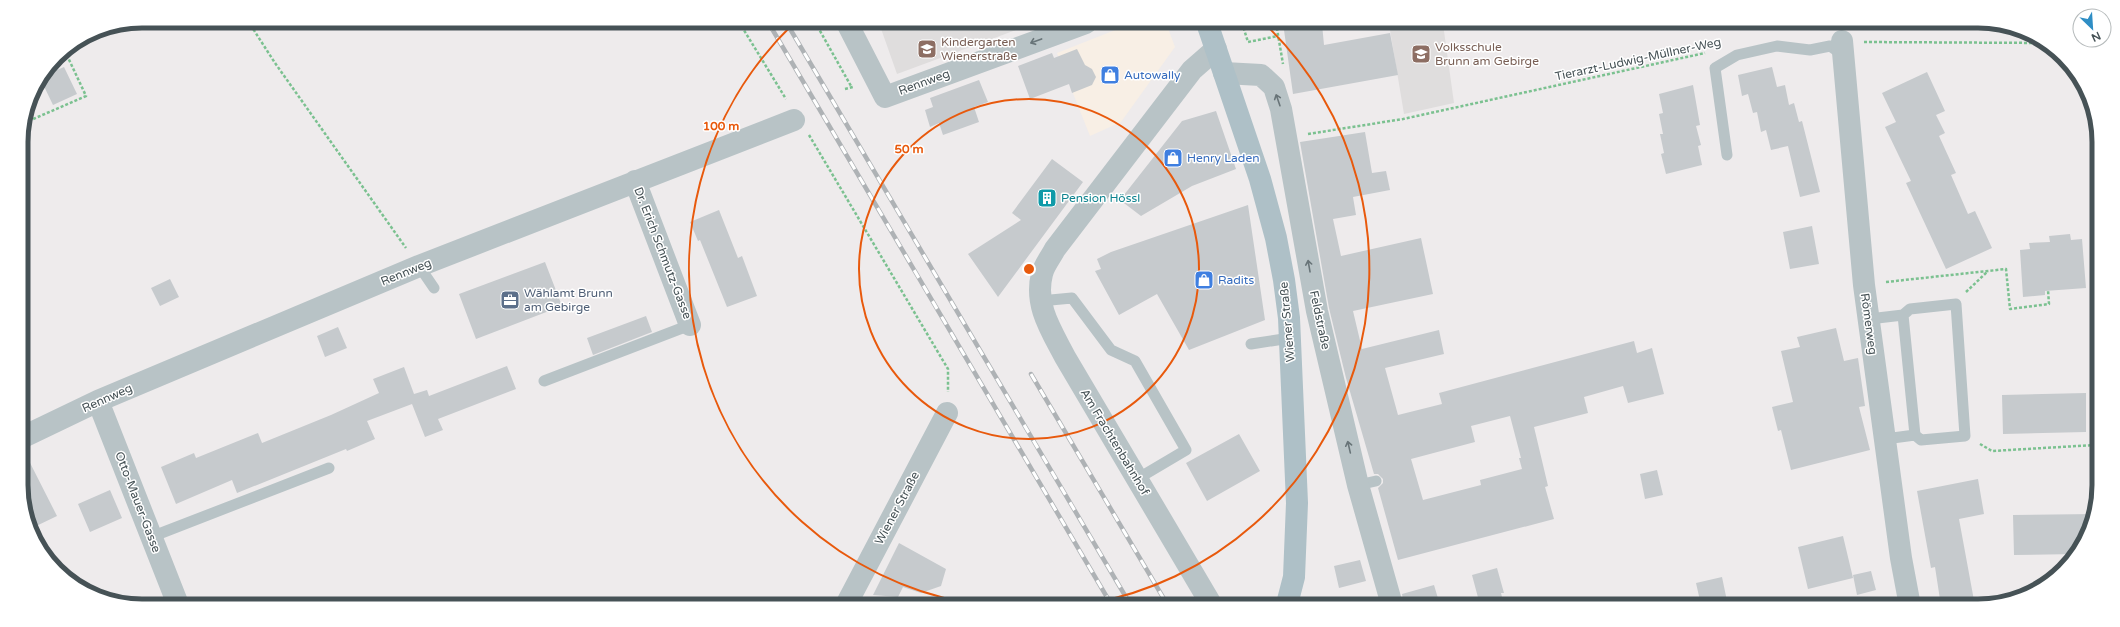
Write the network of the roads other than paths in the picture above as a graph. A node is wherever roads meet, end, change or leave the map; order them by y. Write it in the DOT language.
graph roads {
  1 [pos="850,28"];
  2 [pos="1072,28"];
  3 [pos="1209,28"];
  4 [pos="1842,48"];
  5 [pos="1216,49"];
  6 [pos="1224,73"];
  7 [pos="794,120"];
  8 [pos="1727,155"];
  9 [pos="635,181"];
  10 [pos="419,266"];
  11 [pos="434,288"];
  12 [pos="1040,301"];
  13 [pos="1903,315"];
  14 [pos="1869,319"];
  15 [pos="690,325"];
  16 [pos="1290,338"];
  17 [pos="1251,344"];
  18 [pos="544,381"];
  19 [pos="98,401"];
  20 [pos="947,413"];
  21 [pos="28,435"];
  22 [pos="1915,435"];
  23 [pos="1885,439"];
  24 [pos="329,468"];
  25 [pos="1137,479"];
  26 [pos="151,537"];
  27 [pos="176,599"];
  28 [pos="849,599"];
  29 [pos="1207,599"];
  30 [pos="1288,599"];
  31 [pos="1391,599"];
  32 [pos="1909,599"];
  2 -- 1 [label="street, Rennweg, one-way"];
  3 -- 5 [label="main road, Wiener Straße"];
  4 -- 8 [label="lane"];
  4 -- 14 [label="street, Römerweg"];
  5 -- 6 [label="main road, Wiener Straße"];
  5 -- 12 [label="street, Am Frachtenbahnhof"];
  6 -- 16 [label="main road, Wiener Straße"];
  31 -- 6 [label="street, Feldstraße, one-way"];
  7 -- 9 [label="street, Rennweg"];
  9 -- 10 [label="street, Rennweg"];
  9 -- 15 [label="street, Dr. Erich Schmutz-Gasse"];
  10 -- 11 [label="lane"];
  10 -- 19 [label="street, Rennweg"];
  12 -- 25 [label="street, Am Frachtenbahnhof"];
  12 -- 25 [label="lane"];
  13 -- 14 [label="lane"];
  13 -- 22 [label="lane"];
  13 -- 22 [label="lane"];
  14 -- 23 [label="street, Römerweg"];
  15 -- 18 [label="lane"];
  16 -- 17 [label="lane"];
  16 -- 30 [label="main road, Wiener Straße"];
  19 -- 21 [label="street, Rennweg"];
  19 -- 26 [label="street, Otto-Mauer-Gasse"];
  20 -- 28 [label="street, Wiener Straße"];
  22 -- 23 [label="lane"];
  23 -- 32 [label="street, Römerweg"];
  24 -- 26 [label="lane"];
  25 -- 29 [label="street, Am Frachtenbahnhof"];
  26 -- 27 [label="street, Otto-Mauer-Gasse"];
}
